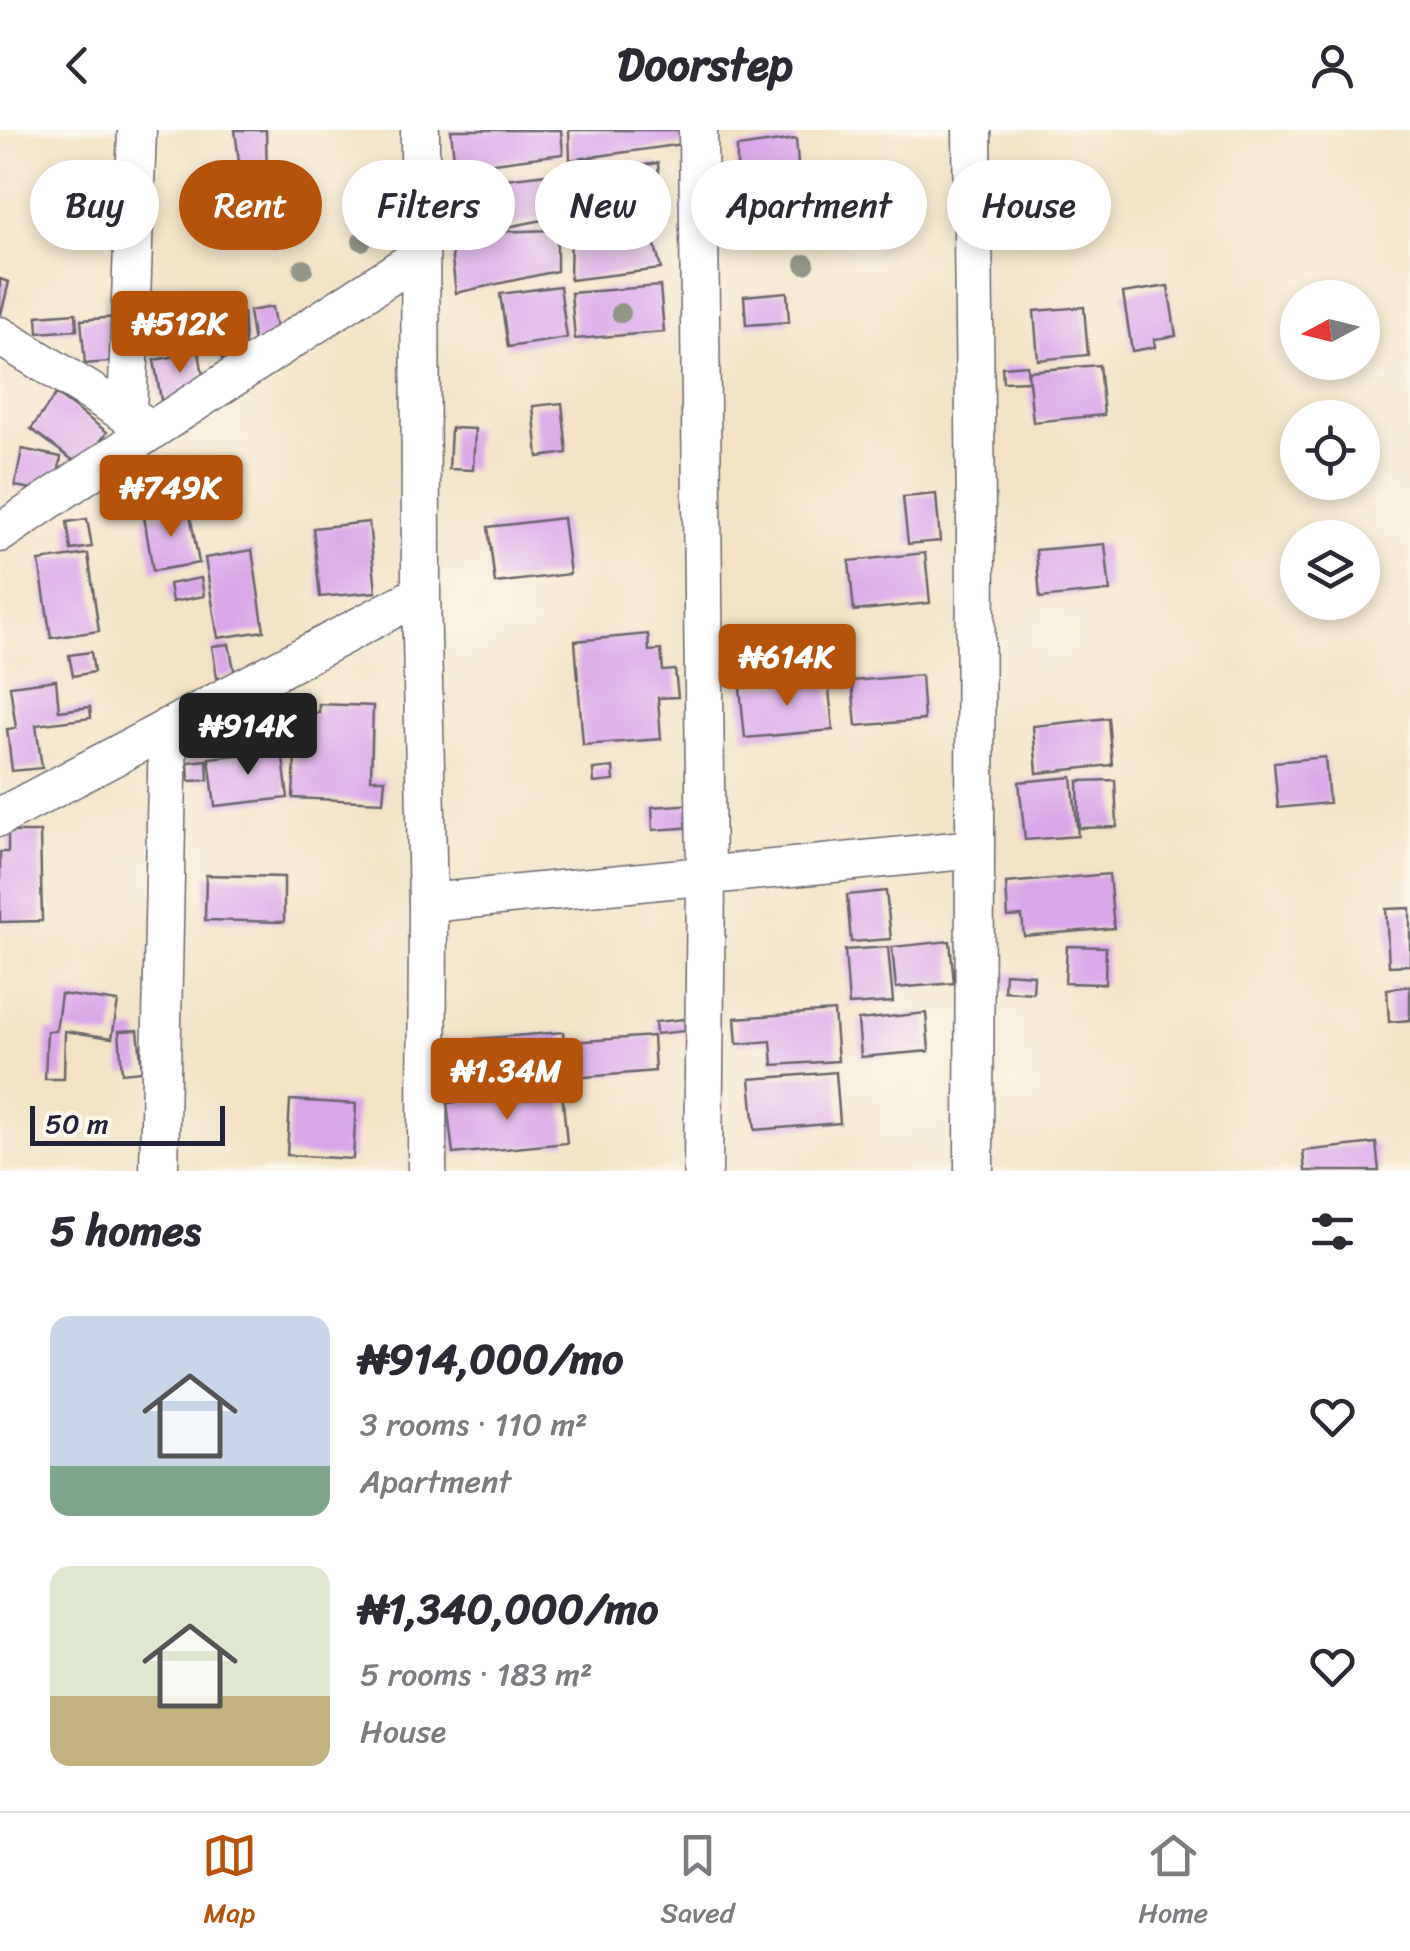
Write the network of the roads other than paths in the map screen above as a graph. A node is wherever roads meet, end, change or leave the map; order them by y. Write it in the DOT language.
graph roads {
  1 [pos="137,130"];
  2 [pos="420,130"];
  3 [pos="698,130"];
  4 [pos="972,130"];
  5 [pos="420,256"];
  6 [pos="0,336"];
  7 [pos="139,422"];
  8 [pos="0,533"];
  9 [pos="421,594"];
  10 [pos="168,727"];
  11 [pos="0,817"];
  12 [pos="975,849"];
  13 [pos="706,876"];
  14 [pos="428,903"];
  15 [pos="159,1171"];
  16 [pos="427,1171"];
  17 [pos="703,1171"];
  18 [pos="974,1171"];
  1 -- 7 [label="street"];
  2 -- 5 [label="street"];
  3 -- 13 [label="street"];
  4 -- 12 [label="street"];
  5 -- 7 [label="street"];
  5 -- 9 [label="street"];
  6 -- 7 [label="street"];
  7 -- 8 [label="street"];
  9 -- 10 [label="street"];
  9 -- 14 [label="street"];
  10 -- 11 [label="street"];
  10 -- 15 [label="street"];
  12 -- 13 [label="street"];
  12 -- 18 [label="street"];
  13 -- 14 [label="street"];
  13 -- 17 [label="street"];
  14 -- 16 [label="street"];
}
